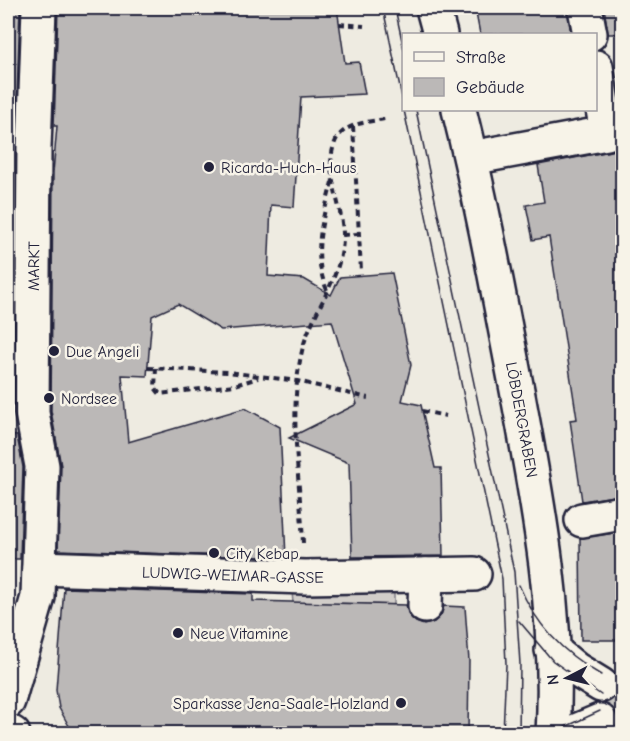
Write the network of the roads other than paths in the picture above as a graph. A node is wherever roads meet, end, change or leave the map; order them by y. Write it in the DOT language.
graph roads {
  1 [pos="39,8"];
  2 [pos="433,8"];
  3 [pos="585,8"];
  4 [pos="440,33"];
  5 [pos="590,33"];
  6 [pos="597,72"];
  7 [pos="459,111"];
  8 [pos="21,149"];
  9 [pos="471,158"];
  10 [pos="20,413"];
  11 [pos="622,513"];
  12 [pos="582,520"];
  13 [pos="39,568"];
  14 [pos="474,574"];
  15 [pos="552,650"];
  16 [pos="601,685"];
  17 [pos="8,702"];
  18 [pos="600,721"];
  19 [pos="8,731"];
  20 [pos="12,734"];
  21 [pos="554,734"];
  22 [pos="569,734"];
  1 -- 8 [label="street, MARKT"];
  2 -- 4 [label="street"];
  3 -- 5 [label="street"];
  6 -- 9 [label="street"];
  7 -- 9 [label="street, LÖBDERGRABEN"];
  8 -- 10 [label="street, MARKT"];
  9 -- 15 [label="street, LÖBDERGRABEN"];
  10 -- 13 [label="street, MARKT"];
  11 -- 12 [label="street"];
  13 -- 14 [label="street, LUDWIG-WEIMAR-GASSE"];
  13 -- 17 [label="street, MARKT"];
  15 -- 16 [label="street"];
  15 -- 21 [label="street, LÖBDERGRABEN"];
  18 -- 22 [label="street"];
  19 -- 20 [label="street"];
}
